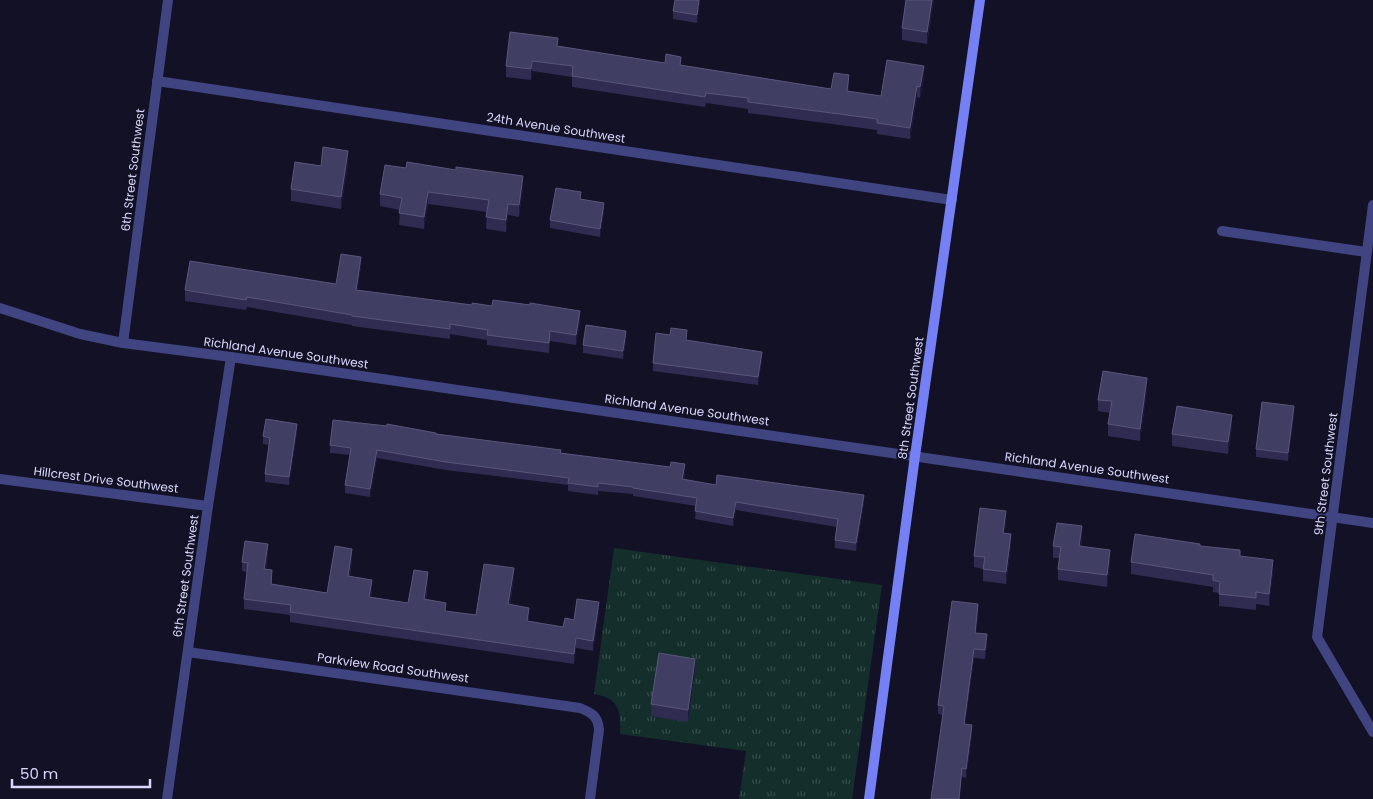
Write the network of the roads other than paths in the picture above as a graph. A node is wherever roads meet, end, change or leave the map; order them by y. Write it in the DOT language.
graph roads {
  1 [pos="168,0"];
  2 [pos="980,0"];
  3 [pos="157,80"];
  4 [pos="952,200"];
  5 [pos="1373,205"];
  6 [pos="1222,231"];
  7 [pos="1366,252"];
  8 [pos="0,308"];
  9 [pos="123,343"];
  10 [pos="231,357"];
  11 [pos="915,456"];
  12 [pos="0,479"];
  13 [pos="208,506"];
  14 [pos="1333,517"];
  15 [pos="1373,523"];
  16 [pos="188,652"];
  17 [pos="1373,732"];
  18 [pos="167,799"];
  19 [pos="590,799"];
  20 [pos="869,799"];
  1 -- 3 [label="street, 6th Street Southwest"];
  2 -- 4 [label="street, 8th Street Southwest"];
  3 -- 4 [label="street, 24th Avenue Southwest"];
  3 -- 9 [label="street, 6th Street Southwest"];
  4 -- 11 [label="street, 8th Street Southwest"];
  5 -- 7 [label="street, 9th Street Southwest"];
  6 -- 7 [label="street"];
  7 -- 14 [label="street, 9th Street Southwest"];
  8 -- 9 [label="street, Richland Avenue Southwest"];
  9 -- 10 [label="street, Richland Avenue Southwest"];
  10 -- 11 [label="street, Richland Avenue Southwest"];
  10 -- 13 [label="street, 6th Street Southwest"];
  11 -- 14 [label="street, Richland Avenue Southwest"];
  11 -- 20 [label="street, 8th Street Southwest"];
  12 -- 13 [label="street, Hillcrest Drive Southwest"];
  13 -- 16 [label="street, 6th Street Southwest"];
  14 -- 15 [label="street, Richland Avenue Southwest"];
  14 -- 17 [label="street, 9th Street Southwest"];
  16 -- 18 [label="street, 6th Street Southwest"];
  16 -- 19 [label="street, Parkview Road Southwest"];
}
